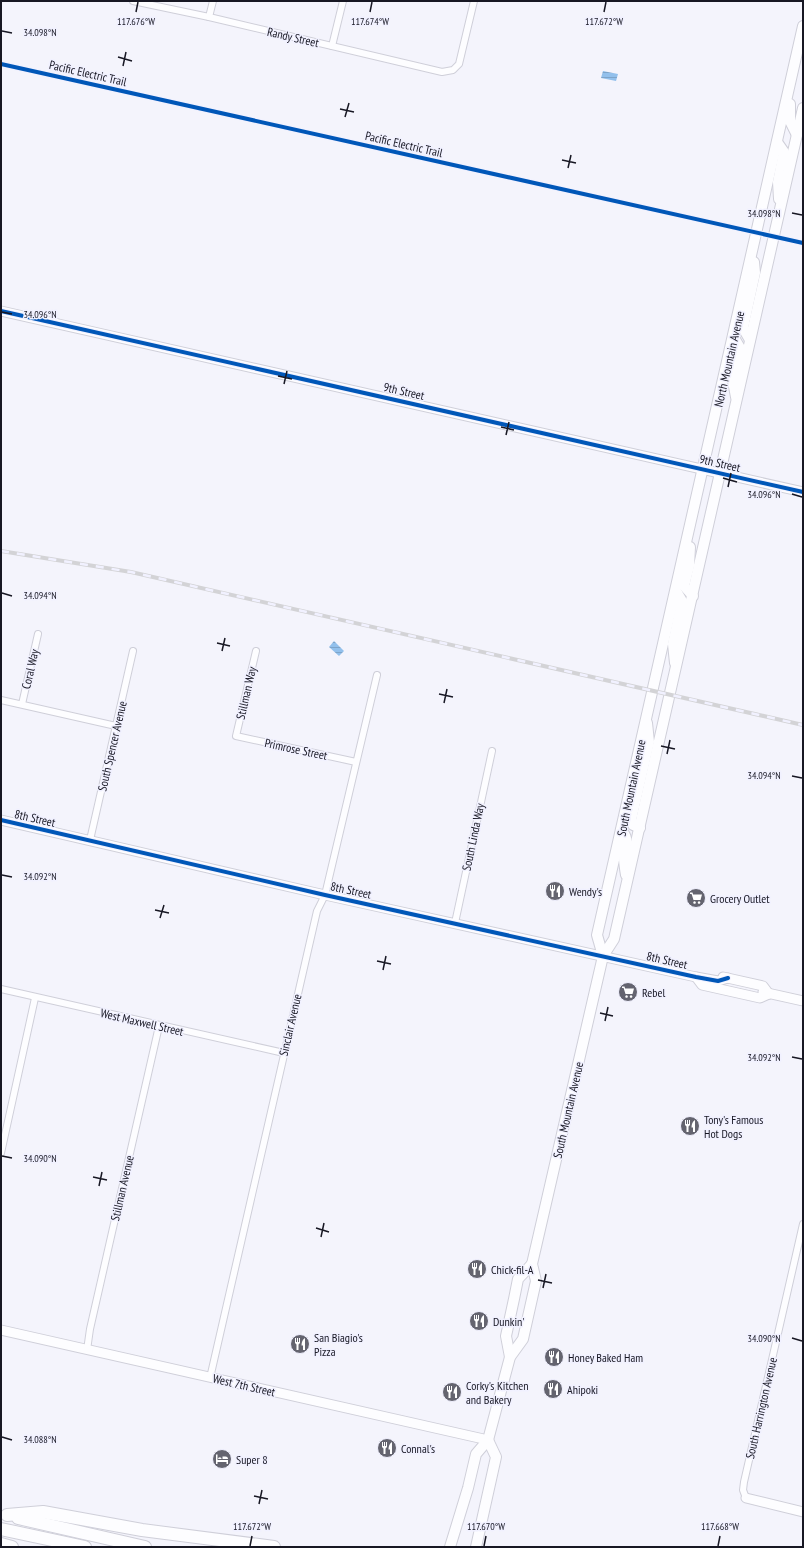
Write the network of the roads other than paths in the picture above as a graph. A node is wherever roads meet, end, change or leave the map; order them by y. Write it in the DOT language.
graph roads {
  1 [pos="133,1"];
  2 [pos="212,1"];
  3 [pos="342,1"];
  4 [pos="474,1"];
  5 [pos="209,17"];
  6 [pos="803,26"];
  7 [pos="332,46"];
  8 [pos="790,80"];
  9 [pos="803,108"];
  10 [pos="797,135"];
  11 [pos="777,142"];
  12 [pos="780,208"];
  13 [pos="753,250"];
  14 [pos="1,311"];
  15 [pos="733,336"];
  16 [pos="750,340"];
  17 [pos="737,401"];
  18 [pos="704,469"];
  19 [pos="721,473"];
  20 [pos="803,492"];
  21 [pos="688,533"];
  22 [pos="676,591"];
  23 [pos="693,596"];
  24 [pos="38,634"];
  25 [pos="133,651"];
  26 [pos="256,651"];
  27 [pos="676,671"];
  28 [pos="377,675"];
  29 [pos="652,690"];
  30 [pos="670,694"];
  31 [pos="1,700"];
  32 [pos="22,704"];
  33 [pos="645,720"];
  34 [pos="116,726"];
  35 [pos="236,736"];
  36 [pos="492,751"];
  37 [pos="356,762"];
  38 [pos="1,820"];
  39 [pos="640,828"];
  40 [pos="621,830"];
  41 [pos="90,840"];
  42 [pos="627,883"];
  43 [pos="325,895"];
  44 [pos="455,923"];
  45 [pos="603,956"];
  46 [pos="696,977"];
  47 [pos="1,989"];
  48 [pos="769,994"];
  49 [pos="35,998"];
  50 [pos="803,1001"];
  51 [pos="159,1026"];
  52 [pos="284,1053"];
  53 [pos="1,1154"];
  54 [pos="803,1224"];
  55 [pos="532,1264"];
  56 [pos="1,1330"];
  57 [pos="87,1350"];
  58 [pos="510,1357"];
  59 [pos="210,1378"];
  60 [pos="488,1440"];
  61 [pos="746,1498"];
  62 [pos="803,1512"];
  63 [pos="4,1515"];
  64 [pos="1,1528"];
  65 [pos="1,1544"];
  66 [pos="12,1547"];
  67 [pos="85,1547"];
  68 [pos="145,1547"];
  69 [pos="274,1547"];
  70 [pos="450,1547"];
  71 [pos="476,1547"];
  1 -- 5 [label="street, Randy Street"];
  2 -- 5 [label="street"];
  3 -- 7 [label="street"];
  4 -- 7 [label="street, Randy Street"];
  5 -- 7 [label="street, Randy Street"];
  6 -- 8 [label="main road, North Mountain Avenue"];
  8 -- 10 [label="main road"];
  8 -- 11 [label="main road, North Mountain Avenue"];
  9 -- 10 [label="main road, North Mountain Avenue"];
  10 -- 12 [label="main road, North Mountain Avenue"];
  11 -- 12 [label="main road"];
  11 -- 13 [label="main road, North Mountain Avenue"];
  12 -- 16 [label="main road, North Mountain Avenue"];
  13 -- 15 [label="main road, North Mountain Avenue"];
  13 -- 16 [label="main road"];
  14 -- 18 [label="street, 9th Street"];
  15 -- 17 [label="main road"];
  15 -- 18 [label="main road, North Mountain Avenue"];
  16 -- 17 [label="main road, North Mountain Avenue"];
  17 -- 19 [label="main road, North Mountain Avenue"];
  18 -- 19 [label="street, 9th Street"];
  18 -- 21 [label="main road, North Mountain Avenue"];
  19 -- 20 [label="street, 9th Street"];
  19 -- 23 [label="main road, North Mountain Avenue"];
  21 -- 22 [label="main road, North Mountain Avenue"];
  21 -- 23 [label="main road"];
  22 -- 27 [label="main road"];
  22 -- 29 [label="main road, North Mountain Avenue"];
  23 -- 27 [label="main road, North Mountain Avenue"];
  24 -- 32 [label="street, Coral Way"];
  25 -- 34 [label="street, South Spencer Avenue"];
  26 -- 35 [label="street, Stillman Way"];
  27 -- 30 [label="main road, North Mountain Avenue"];
  28 -- 37 [label="street, Sinclair Avenue"];
  29 -- 33 [label="main road, South Mountain Avenue"];
  30 -- 39 [label="main road, South Mountain Avenue"];
  31 -- 32 [label="street"];
  32 -- 34 [label="street"];
  33 -- 39 [label="main road"];
  33 -- 40 [label="main road, South Mountain Avenue"];
  34 -- 41 [label="street, South Spencer Avenue"];
  35 -- 37 [label="street, Primrose Street"];
  36 -- 44 [label="street, South Linda Way"];
  37 -- 43 [label="street, Sinclair Avenue"];
  38 -- 41 [label="street, 8th Street"];
  39 -- 42 [label="main road, South Mountain Avenue"];
  40 -- 42 [label="main road"];
  40 -- 45 [label="main road, South Mountain Avenue"];
  41 -- 43 [label="street, 8th Street"];
  42 -- 45 [label="main road, South Mountain Avenue"];
  43 -- 44 [label="street, 8th Street"];
  43 -- 52 [label="street, Sinclair Avenue"];
  44 -- 45 [label="street, 8th Street"];
  45 -- 46 [label="street, 8th Street"];
  45 -- 55 [label="main road, South Mountain Avenue"];
  46 -- 48 [label="street, 8th Street"];
  46 -- 48 [label="street, 8th Street"];
  47 -- 49 [label="street, West Maxwell Street"];
  48 -- 50 [label="street, 8th Street"];
  49 -- 51 [label="street, West Maxwell Street"];
  49 -- 53 [label="street"];
  51 -- 52 [label="street, West Maxwell Street"];
  51 -- 57 [label="street, Stillman Avenue"];
  52 -- 59 [label="street, Sinclair Avenue"];
  54 -- 61 [label="street, South Harrington Avenue"];
  55 -- 58 [label="main road, South Mountain Avenue"];
  55 -- 58 [label="main road, South Mountain Avenue"];
  56 -- 57 [label="street, West 7th Street"];
  57 -- 59 [label="street, West 7th Street"];
  58 -- 60 [label="main road, South Mountain Avenue"];
  59 -- 60 [label="street, West 7th Street"];
  60 -- 70 [label="main road, South Mountain Avenue"];
  60 -- 71 [label="main road"];
  61 -- 62 [label="street"];
  63 -- 68 [label="highway"];
  63 -- 69 [label="highway"];
  64 -- 67 [label="highway"];
  65 -- 66 [label="highway"];
}
